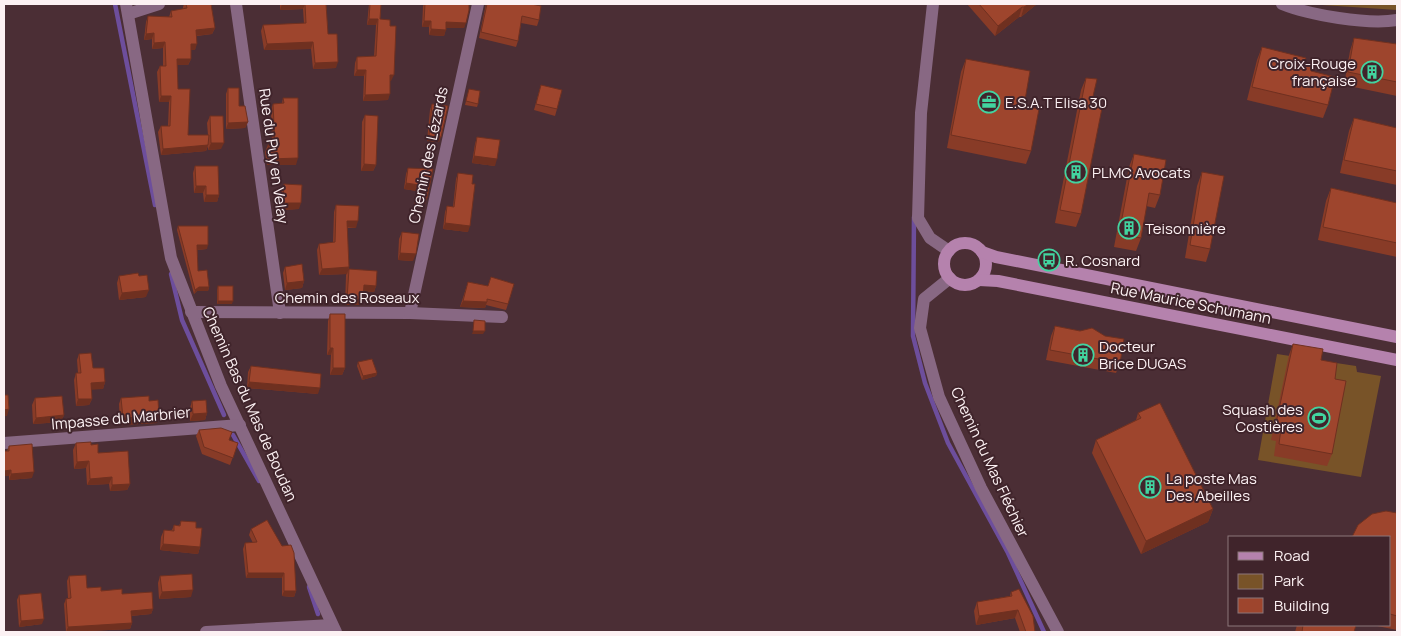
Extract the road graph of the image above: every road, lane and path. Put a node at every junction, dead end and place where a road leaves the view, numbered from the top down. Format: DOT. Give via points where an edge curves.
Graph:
graph roads {
  1 [pos="159,4"];
  2 [pos="236,4"];
  3 [pos="478,4"];
  4 [pos="933,4"];
  5 [pos="1282,4"];
  6 [pos="127,9"];
  7 [pos="1397,20"];
  8 [pos="950,251"];
  9 [pos="982,252"];
  10 [pos="950,278"];
  11 [pos="979,280"];
  12 [pos="191,312"];
  13 [pos="280,313"];
  14 [pos="410,313"];
  15 [pos="502,317"];
  16 [pos="1397,337"];
  17 [pos="1397,360"];
  18 [pos="240,424"];
  19 [pos="4,444"];
  20 [pos="333,630"];
  21 [pos="206,632"];
  22 [pos="1058,632"];
  1 -- 6 [label="street"];
  2 -- 13 [label="street, Rue du Puy en Velay"];
  3 -- 14 [label="street, Chemin des Lézards"];
  4 -- 8 [label="street" via="920,113 918,218 930,238"];
  5 -- 7 [label="street" via="1296,10 1344,18"];
  6 -- 12 [label="street, Chemin Bas du Mas de Boudan" via="171,258"];
  8 -- 9 [label="main road" via="964,243"];
  8 -- 10 [label="main road" via="945,264"];
  9 -- 11 [label="main road" via="986,265"];
  9 -- 16 [label="main road, Rue Maurice Schumann"];
  10 -- 11 [label="main road" via="963,285"];
  10 -- 22 [label="street, Chemin du Mas Fléchier" via="924,299 920,328 940,397 982,488"];
  11 -- 17 [label="main road, Rue Maurice Schumann" via="998,281"];
  12 -- 13 [label="street, Chemin des Roseaux"];
  12 -- 18 [label="street, Chemin Bas du Mas de Boudan"];
  13 -- 14 [label="street, Chemin des Roseaux"];
  14 -- 15 [label="street, Chemin des Roseaux"];
  18 -- 19 [label="street, Impasse du Marbrier"];
  18 -- 20 [label="street, Chemin Bas du Mas de Boudan"];
  20 -- 21 [label="street"];
}
